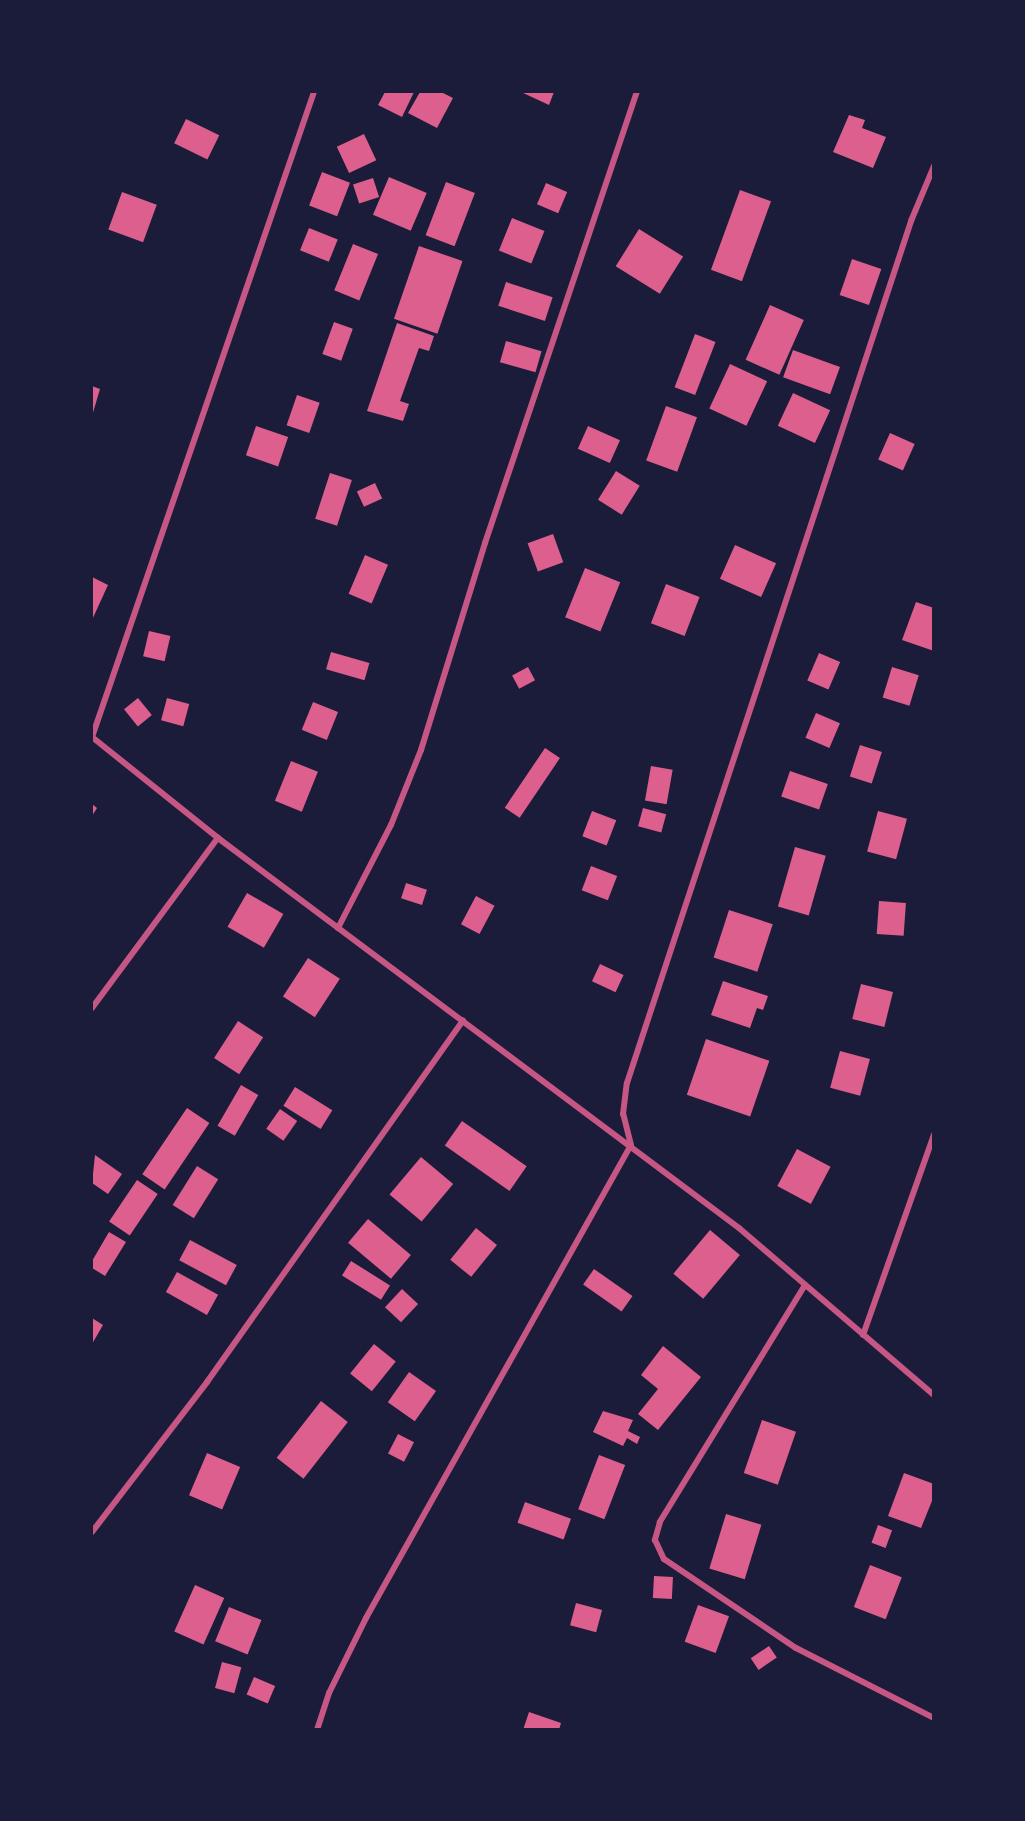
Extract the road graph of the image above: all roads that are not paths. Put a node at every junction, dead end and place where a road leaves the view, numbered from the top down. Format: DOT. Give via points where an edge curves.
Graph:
graph roads {
  1 [pos="314,92"];
  2 [pos="637,92"];
  3 [pos="933,166"];
  4 [pos="92,737"];
  5 [pos="218,838"];
  6 [pos="338,928"];
  7 [pos="92,1008"];
  8 [pos="463,1020"];
  9 [pos="933,1134"];
  10 [pos="630,1145"];
  11 [pos="805,1285"];
  12 [pos="863,1335"];
  13 [pos="933,1395"];
  14 [pos="92,1532"];
  15 [pos="933,1718"];
  16 [pos="317,1730"];
  1 -- 4 [label="street"];
  2 -- 6 [label="street" via="421,750 391,825"];
  3 -- 10 [label="street" via="759,676 627,1083 623,1114"];
  4 -- 5 [label="street"];
  5 -- 6 [label="street"];
  5 -- 7 [label="street"];
  6 -- 8 [label="street"];
  8 -- 10 [label="street"];
  8 -- 14 [label="street" via="207,1382"];
  9 -- 12 [label="street"];
  10 -- 11 [label="street" via="739,1228"];
  10 -- 16 [label="street" via="366,1618 329,1693"];
  11 -- 12 [label="street"];
  11 -- 15 [label="street" via="660,1522 656,1540 664,1559 796,1648"];
  12 -- 13 [label="street"];
}
